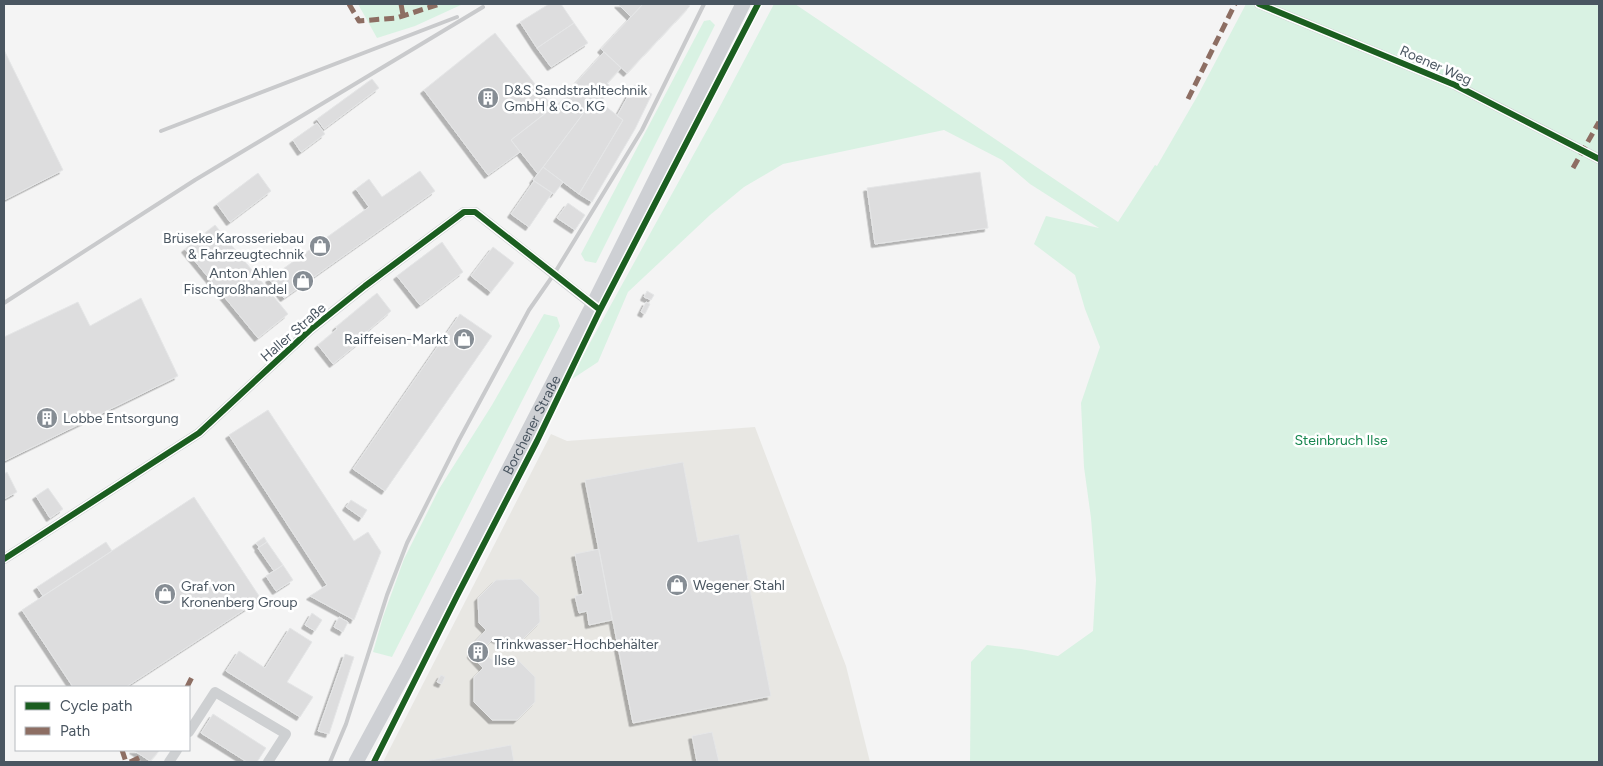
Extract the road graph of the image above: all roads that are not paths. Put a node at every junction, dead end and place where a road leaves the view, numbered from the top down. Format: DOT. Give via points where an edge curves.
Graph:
graph roads {
  1 [pos="743,4"];
  2 [pos="1259,4"];
  3 [pos="1599,159"];
  4 [pos="593,305"];
  5 [pos="4,559"];
  6 [pos="190,730"];
  7 [pos="176,751"];
  8 [pos="169,762"];
  9 [pos="268,762"];
  10 [pos="356,762"];
  1 -- 4 [label="main road, Borchener Straße"];
  2 -- 3 [label="street, Roener Weg" via="1455,86"];
  4 -- 5 [label="street, Haller Straße" via="475,212 464,212 310,330 199,434"];
  4 -- 10 [label="main road, Borchener Straße"];
  6 -- 9 [label="street" via="215,692 286,734"];
  7 -- 8 [label="street"];
}
